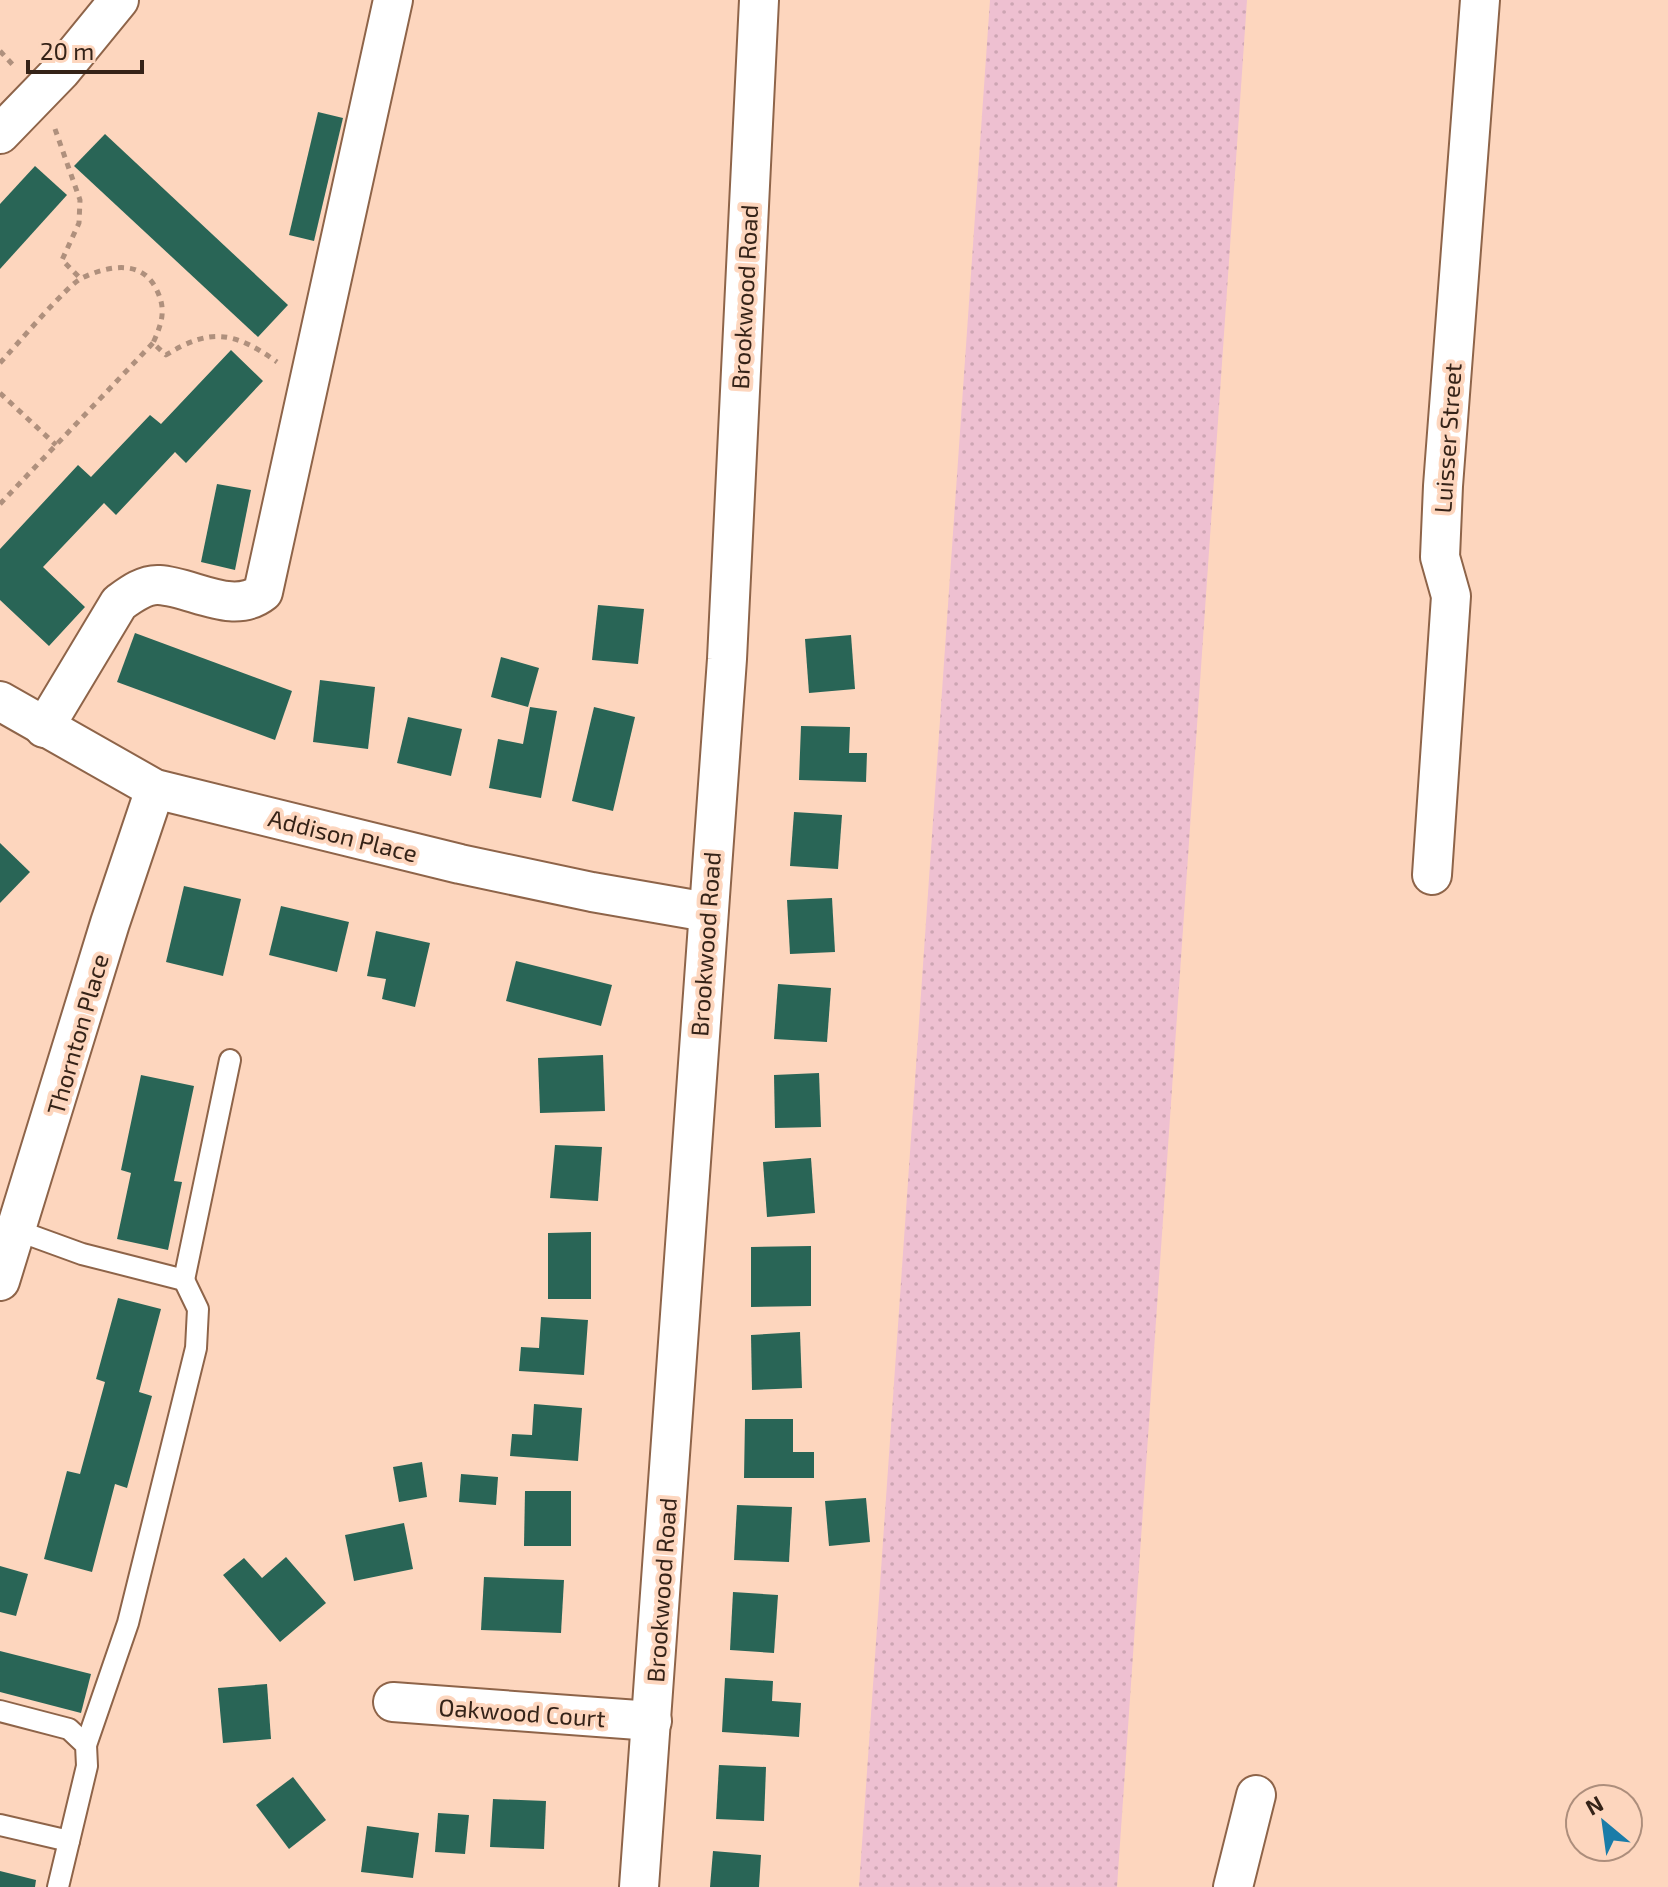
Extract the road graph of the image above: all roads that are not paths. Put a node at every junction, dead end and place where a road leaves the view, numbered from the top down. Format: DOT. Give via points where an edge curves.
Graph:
graph roads {
  1 [pos="119,0"];
  2 [pos="393,0"];
  3 [pos="759,0"];
  4 [pos="1480,0"];
  5 [pos="0,134"];
  6 [pos="0,701"];
  7 [pos="44,728"];
  8 [pos="155,789"];
  9 [pos="1432,875"];
  10 [pos="707,912"];
  11 [pos="230,1060"];
  12 [pos="16,1230"];
  13 [pos="184,1280"];
  14 [pos="0,1281"];
  15 [pos="393,1702"];
  16 [pos="0,1711"];
  17 [pos="652,1721"];
  18 [pos="86,1745"];
  19 [pos="1256,1795"];
  20 [pos="0,1825"];
  21 [pos="69,1841"];
  22 [pos="58,1887"];
  23 [pos="639,1887"];
  24 [pos="1233,1887"];
  1 -- 5 [label="street"];
  2 -- 7 [label="street" via="263,592 252,601 237,602 156,584 136,591 119,603"];
  3 -- 10 [label="street, Brookwood Road" via="727,659"];
  4 -- 9 [label="street, Luisser Street" via="1443,486 1440,557 1451,596"];
  6 -- 7 [label="street, Addison Place"];
  7 -- 8 [label="street, Addison Place"];
  8 -- 10 [label="street, Addison Place" via="460,864"];
  8 -- 12 [label="street, Thornton Place"];
  10 -- 17 [label="street, Brookwood Road"];
  11 -- 13 [label="lane"];
  12 -- 13 [label="lane" via="82,1254"];
  12 -- 14 [label="street, Thornton Place"];
  13 -- 18 [label="lane" via="198,1309 196,1348 128,1623"];
  15 -- 17 [label="street, Oakwood Court"];
  16 -- 18 [label="lane" via="69,1729"];
  17 -- 23 [label="street, Brookwood Road"];
  18 -- 21 [label="lane" via="87,1766"];
  19 -- 24 [label="street"];
  20 -- 21 [label="lane"];
  21 -- 22 [label="lane"];
}
